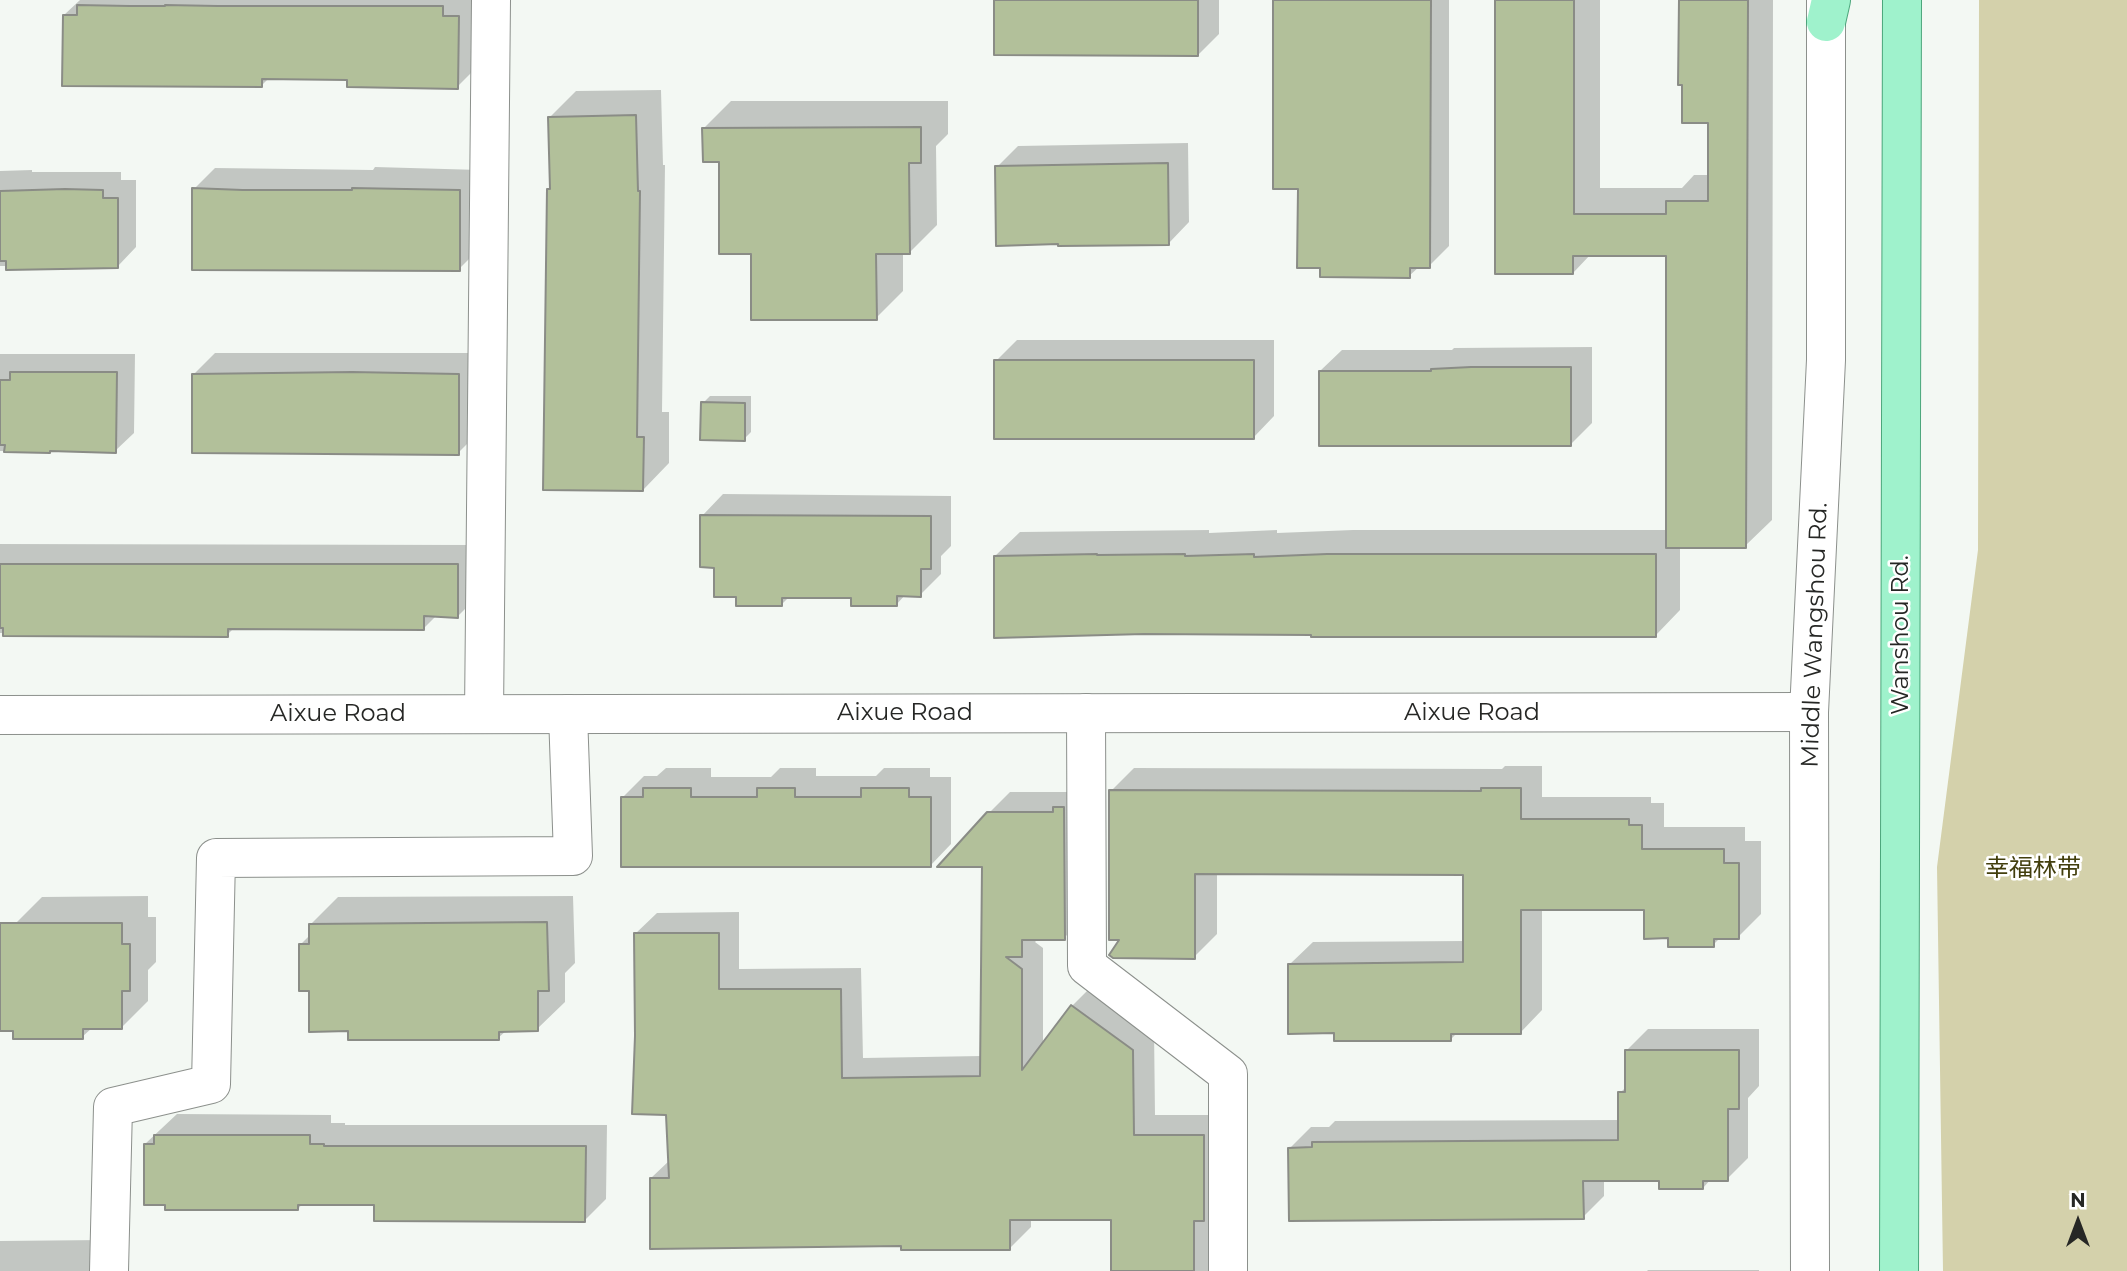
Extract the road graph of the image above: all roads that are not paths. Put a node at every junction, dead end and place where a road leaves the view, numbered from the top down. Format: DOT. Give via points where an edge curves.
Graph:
graph roads {
  1 [pos="491,0"];
  2 [pos="1902,0"];
  3 [pos="1828,7"];
  4 [pos="1809,712"];
  5 [pos="1086,713"];
  6 [pos="484,714"];
  7 [pos="568,714"];
  8 [pos="0,715"];
  9 [pos="109,1271"];
  10 [pos="1228,1271"];
  11 [pos="1810,1271"];
  12 [pos="1899,1271"];
  1 -- 6 [label="street"];
  2 -- 12 [label="main road, Wanshou Rd."];
  3 -- 4 [label="street, Middle Wangshou Rd." via="1826,360"];
  4 -- 5 [label="street, Aixue Road"];
  4 -- 11 [label="street, Middle Wangshou Rd."];
  5 -- 7 [label="street, Aixue Road"];
  5 -- 10 [label="street" via="1087,967 1228,1074"];
  6 -- 7 [label="street, Aixue Road"];
  6 -- 8 [label="street, Aixue Road"];
  7 -- 9 [label="street" via="573,856 216,858 211,1083 113,1107"];
}
